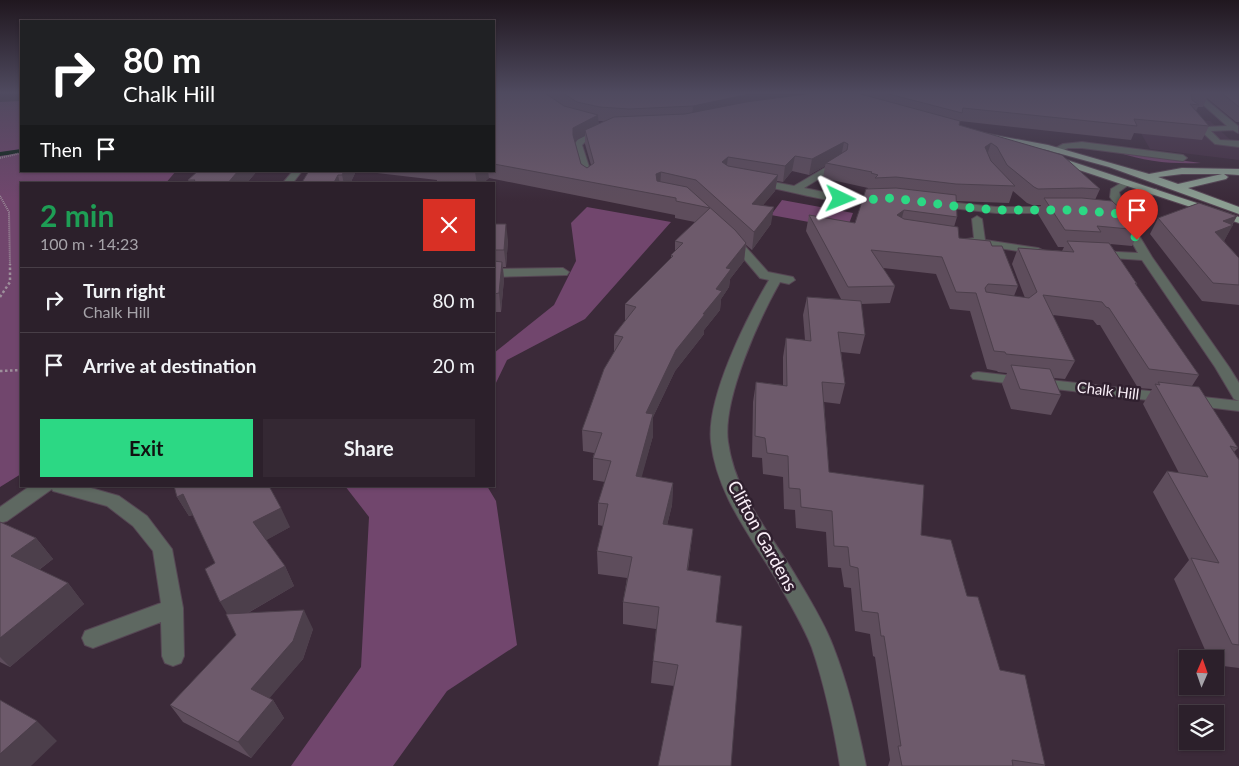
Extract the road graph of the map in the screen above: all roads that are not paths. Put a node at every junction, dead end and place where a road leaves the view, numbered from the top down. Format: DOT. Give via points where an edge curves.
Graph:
graph roads {
  1 [pos="605,129"];
  2 [pos="1237,130"];
  3 [pos="1239,144"];
  4 [pos="1059,149"];
  5 [pos="1045,156"];
  6 [pos="1183,158"];
  7 [pos="840,162"];
  8 [pos="297,172"];
  9 [pos="1237,172"];
  10 [pos="1149,176"];
  11 [pos="588,180"];
  12 [pos="744,180"];
  13 [pos="289,182"];
  14 [pos="1126,183"];
  15 [pos="1178,187"];
  16 [pos="796,189"];
  17 [pos="1156,192"];
  18 [pos="892,198"];
  19 [pos="1014,199"];
  20 [pos="930,203"];
  21 [pos="1027,210"];
  22 [pos="1065,210"];
  23 [pos="1117,210"];
  24 [pos="1239,211"];
  25 [pos="977,219"];
  26 [pos="1239,220"];
  27 [pos="720,227"];
  28 [pos="957,239"];
  29 [pos="980,243"];
  30 [pos="997,245"];
  31 [pos="1051,251"];
  32 [pos="1089,254"];
  33 [pos="1146,257"];
  34 [pos="1002,259"];
  35 [pos="563,272"];
  36 [pos="495,273"];
  37 [pos="1222,367"];
  38 [pos="1239,369"];
  39 [pos="978,376"];
  40 [pos="1239,396"];
  41 [pos="1239,406"];
  42 [pos="43,487"];
  43 [pos="63,487"];
  44 [pos="0,516"];
  45 [pos="172,608"];
  46 [pos="93,638"];
  47 [pos="172,656"];
  48 [pos="853,766"];
  1 -- 11 [label="street" via="579,142"];
  2 -- 3 [label="street" via="1204,129 1216,144"];
  4 -- 5 [label="street"];
  4 -- 5 [label="main road" via="969,133"];
  4 -- 6 [label="street" via="1082,145"];
  4 -- 10 [label="main road"];
  5 -- 14 [label="main road"];
  7 -- 16 [label="street"];
  8 -- 13 [label="street"];
  9 -- 10 [label="main road" via="1187,170"];
  9 -- 15 [label="main road"];
  10 -- 14 [label="main road"];
  10 -- 15 [label="main road"];
  12 -- 16 [label="street"];
  14 -- 17 [label="main road"];
  14 -- 23 [label="street" via="1114,191"];
  15 -- 17 [label="main road"];
  15 -- 24 [label="main road"];
  16 -- 18 [label="street" via="841,199"];
  17 -- 23 [label="street"];
  17 -- 26 [label="main road"];
  19 -- 21 [label="street"];
  20 -- 21 [label="street"];
  21 -- 22 [label="street"];
  23 -- 33 [label="street"];
  25 -- 29 [label="street"];
  27 -- 48 [label="street, Clifton Gardens" via="776,278 757,311 722,409 719,441 728,478 822,646"];
  28 -- 29 [label="street"];
  29 -- 30 [label="street"];
  30 -- 31 [label="street"];
  30 -- 34 [label="street"];
  32 -- 33 [label="street"];
  33 -- 37 [label="street"];
  35 -- 36 [label="street"];
  37 -- 38 [label="street"];
  37 -- 40 [label="street"];
  39 -- 41 [label="street, Chalk Hill"];
  42 -- 44 [label="street"];
  43 -- 45 [label="street" via="113,501 140,521 162,549"];
  45 -- 46 [label="street"];
  45 -- 47 [label="street"];
}
